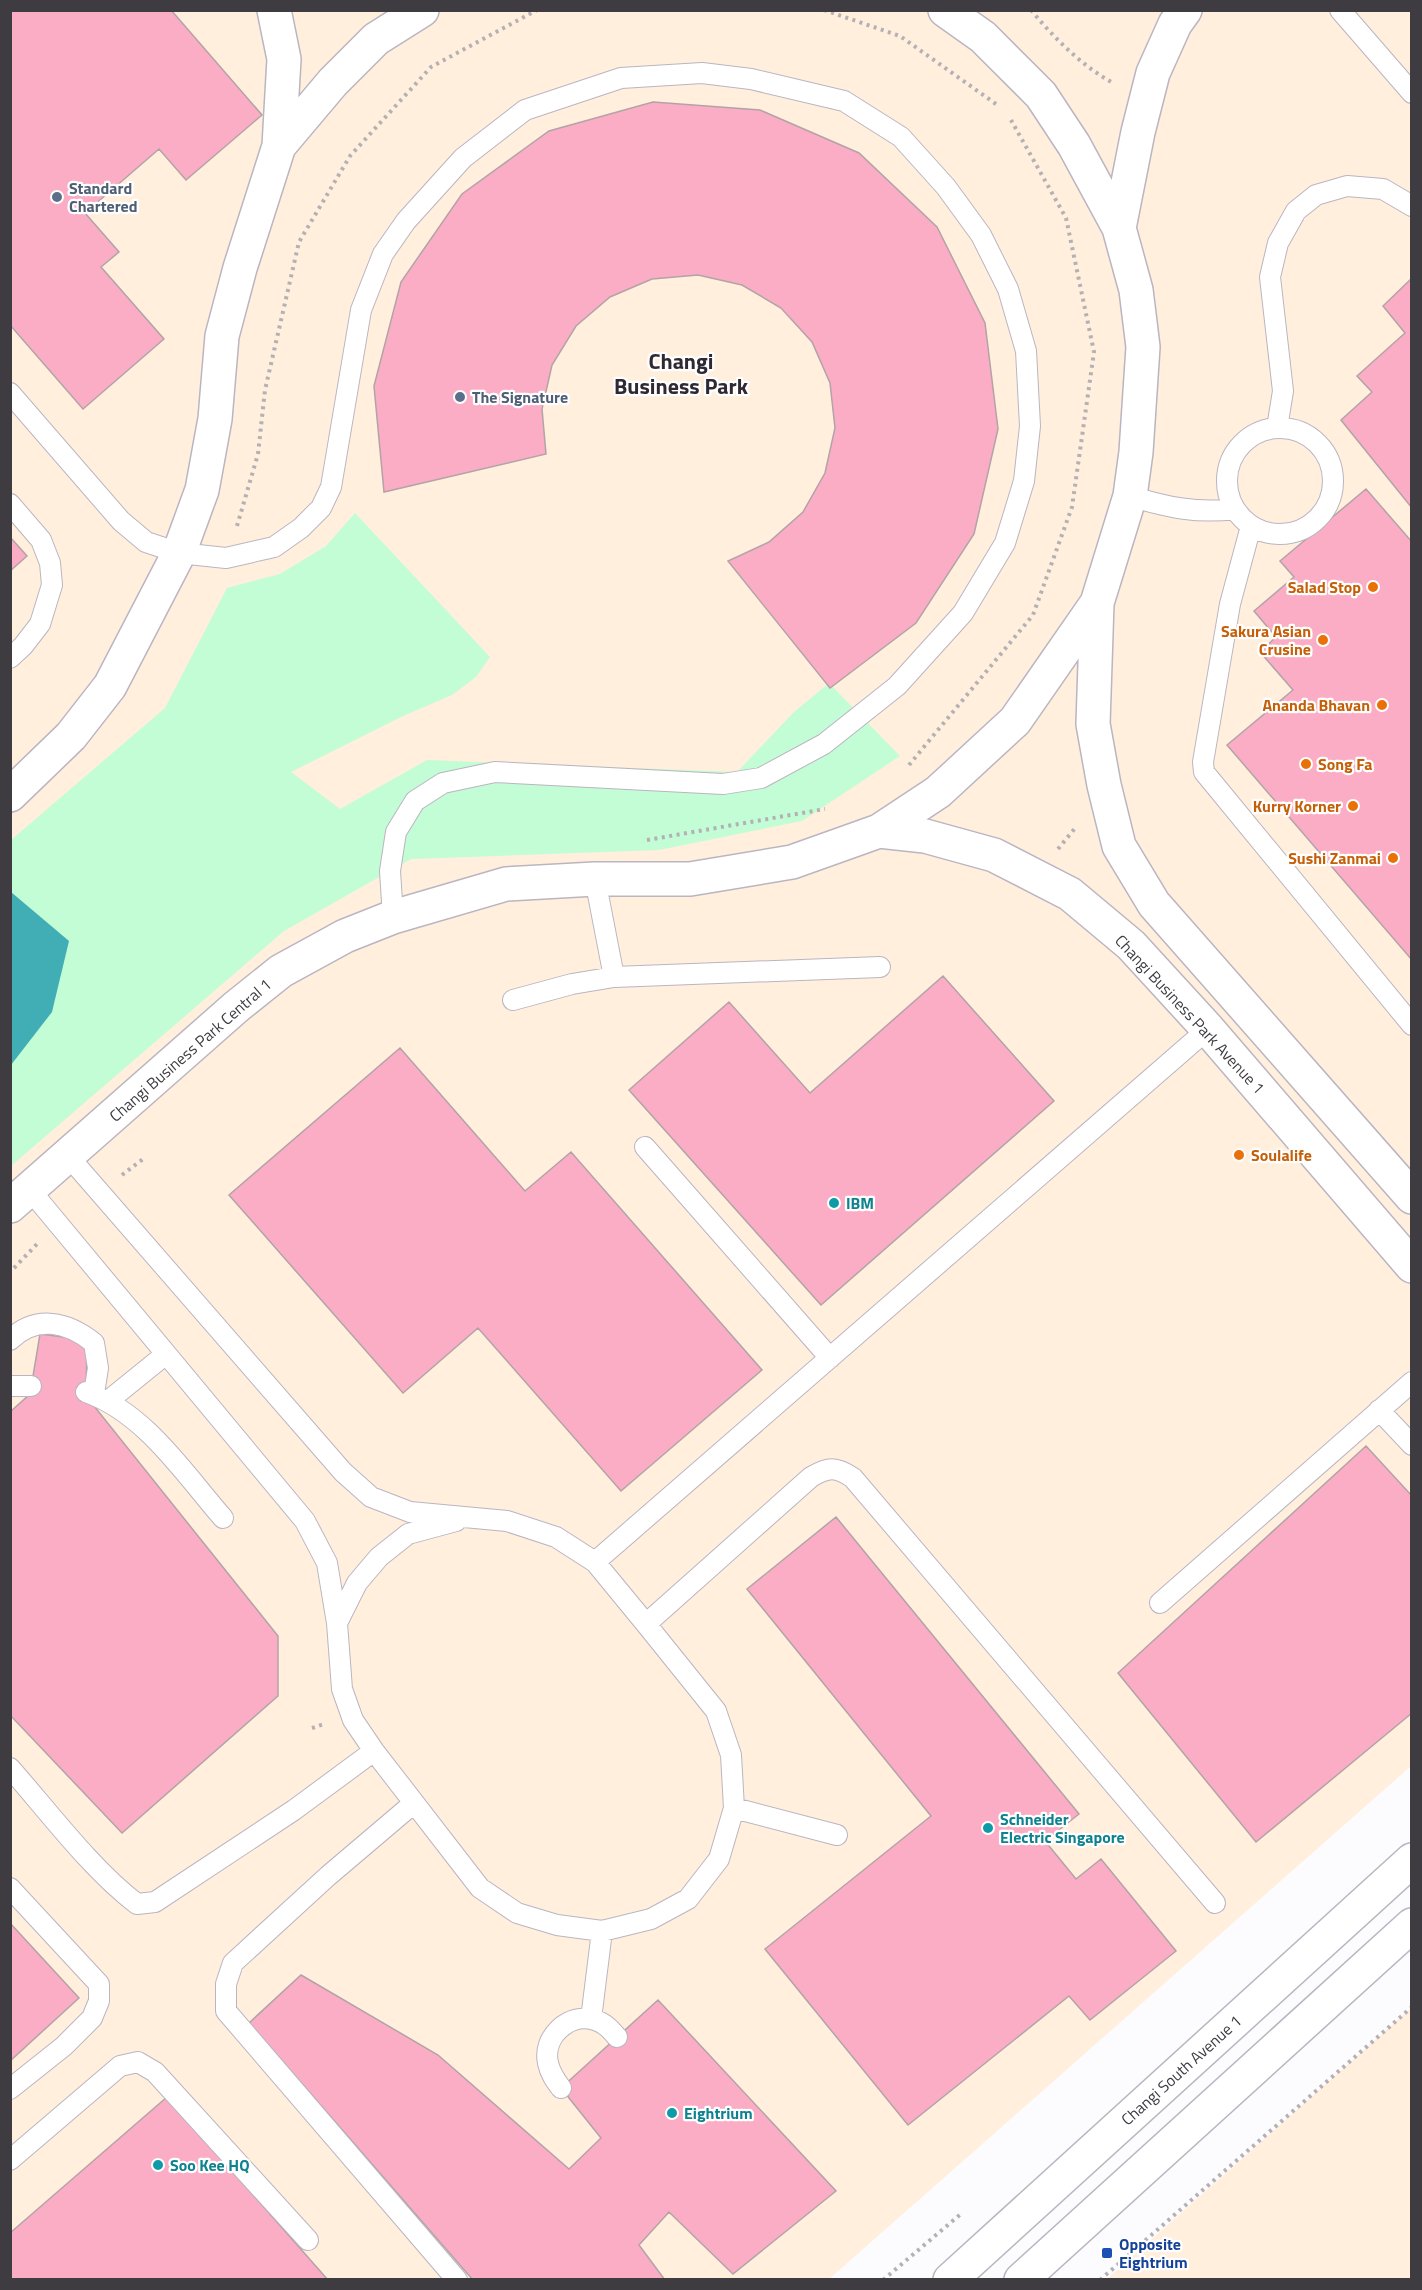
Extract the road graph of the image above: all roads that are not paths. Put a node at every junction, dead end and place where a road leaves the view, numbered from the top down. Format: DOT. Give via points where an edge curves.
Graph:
graph roads {
  1 [pos="274,10"];
  2 [pos="423,10"];
  3 [pos="945,10"];
  4 [pos="1185,10"];
  5 [pos="1340,10"];
  6 [pos="1412,93"];
  7 [pos="279,146"];
  8 [pos="1412,206"];
  9 [pos="1119,228"];
  10 [pos="10,393"];
  11 [pos="1277,428"];
  12 [pos="1130,496"];
  13 [pos="10,504"];
  14 [pos="1235,509"];
  15 [pos="1251,526"];
  16 [pos="179,553"];
  17 [pos="1097,603"];
  18 [pos="10,658"];
  19 [pos="10,795"];
  20 [pos="879,831"];
  21 [pos="595,879"];
  22 [pos="393,917"];
  23 [pos="880,967"];
  24 [pos="614,977"];
  25 [pos="513,1000"];
  26 [pos="1412,1025"];
  27 [pos="1208,1029"];
  28 [pos="645,1148"];
  29 [pos="69,1157"];
  30 [pos="1409,1189"];
  31 [pos="20,1198"];
  32 [pos="1412,1266"];
  33 [pos="10,1340"];
  34 [pos="166,1354"];
  35 [pos="830,1358"];
  36 [pos="1412,1382"];
  37 [pos="10,1386"];
  38 [pos="31,1386"];
  39 [pos="96,1396"];
  40 [pos="1379,1410"];
  41 [pos="1412,1445"];
  42 [pos="223,1518"];
  43 [pos="466,1518"];
  44 [pos="595,1562"];
  45 [pos="1160,1603"];
  46 [pos="337,1623"];
  47 [pos="646,1624"];
  48 [pos="374,1751"];
  49 [pos="10,1768"];
  50 [pos="414,1803"];
  51 [pos="734,1808"];
  52 [pos="837,1834"];
  53 [pos="1412,1860"];
  54 [pos="10,1888"];
  55 [pos="1215,1903"];
  56 [pos="1412,1925"];
  57 [pos="602,1931"];
  58 [pos="591,2019"];
  59 [pos="617,2037"];
  60 [pos="561,2088"];
  61 [pos="10,2089"];
  62 [pos="10,2160"];
  63 [pos="308,2240"];
  64 [pos="457,2280"];
  65 [pos="950,2280"];
  66 [pos="1021,2280"];
  1 -- 7 [label="street" via="284,59"];
  2 -- 7 [label="street" via="376,39"];
  3 -- 9 [label="street" via="983,37 1041,95 1074,145"];
  4 -- 9 [label="street, Changi Business Park Central 1" via="1153,73"];
  5 -- 6 [label="lane"];
  7 -- 16 [label="street" via="222,336 202,490"];
  8 -- 11 [label="lane" via="1383,189 1347,186 1316,195 1296,211 1278,243 1270,277 1283,391"];
  9 -- 12 [label="street, Changi Business Park Central 1" via="1136,290 1143,347 1137,452"];
  10 -- 16 [label="lane" via="121,520 146,542"];
  11 -- 14 [label="lane" via="1255,434 1238,448 1228,467 1227,489"];
  11 -- 15 [label="lane" via="1299,431 1318,443 1330,462 1334,484 1329,506 1314,522 1294,533 1272,534"];
  12 -- 14 [label="lane" via="1190,511"];
  12 -- 17 [label="street, Changi Business Park Central 1"];
  13 -- 18 [label="lane" via="41,540 50,563 52,585 40,624"];
  14 -- 15 [label="lane"];
  15 -- 26 [label="lane" via="1230,604 1204,772"];
  16 -- 19 [label="street" via="110,686 71,736"];
  16 -- 22 [label="lane" via="226,558 274,547 321,508 331,487 361,310 383,254 406,221 463,158 525,110 621,78 702,73 751,79 844,101 901,137 946,187 981,236 1008,289 1026,351 1030,426 1024,482 1005,543 963,613 897,686 824,744 761,778 723,784 495,772 443,783 415,801 396,832 390,871"];
  17 -- 20 [label="street, Changi Business Park Central 1" via="1015,721 938,792"];
  17 -- 30 [label="street" via="1093,724 1119,846 1154,904"];
  20 -- 21 [label="street, Changi Business Park Central 1" via="792,862 690,879"];
  20 -- 27 [label="street, Changi Business Park Avenue 1" via="925,836 994,855 1070,894 1131,945"];
  21 -- 22 [label="street, Changi Business Park Central 1" via="506,884"];
  21 -- 24 [label="lane"];
  22 -- 29 [label="street, Changi Business Park Central 1" via="345,936 281,971"];
  23 -- 24 [label="lane"];
  24 -- 25 [label="lane"];
  27 -- 32 [label="street, Changi Business Park Avenue 1"];
  27 -- 35 [label="lane"];
  28 -- 35 [label="lane"];
  29 -- 31 [label="street, Changi Business Park Central 1"];
  29 -- 43 [label="lane, Changi Business Park Central 1" via="343,1472 371,1497 410,1512"];
  31 -- 34 [label="lane, Changi Business Park Central 1"];
  33 -- 39 [label="lane" via="34,1323 79,1331 94,1343 98,1368"];
  34 -- 39 [label="lane"];
  34 -- 46 [label="lane, Changi Business Park Central 1" via="305,1521 327,1563"];
  35 -- 44 [label="lane"];
  36 -- 40 [label="lane"];
  37 -- 38 [label="lane"];
  39 -- 42 [label="lane" via="149,1432"];
  40 -- 41 [label="lane"];
  40 -- 45 [label="lane"];
  43 -- 44 [label="lane, Changi Business Park Central 1" via="507,1521 556,1537"];
  43 -- 46 [label="lane, Changi Business Park Central 1" via="408,1534 379,1557 357,1583"];
  44 -- 47 [label="lane, Changi Business Park Central 1"];
  46 -- 48 [label="lane, Changi Business Park Central 1" via="342,1689 353,1720"];
  47 -- 51 [label="lane, Changi Business Park Central 1" via="716,1711 731,1755"];
  47 -- 55 [label="lane" via="811,1478 824,1469 841,1469 853,1478"];
  48 -- 49 [label="lane" via="294,1810 155,1902 137,1904 88,1856"];
  48 -- 50 [label="lane, Changi Business Park Central 1"];
  50 -- 57 [label="lane, Changi Business Park Central 1" via="480,1888 517,1913 556,1925"];
  50 -- 64 [label="lane" via="233,1963 226,1984 226,2011"];
  51 -- 52 [label="lane"];
  51 -- 57 [label="lane, Changi Business Park Central 1" via="719,1859 688,1899 651,1919"];
  53 -- 65 [label="street, Changi South Avenue 1"];
  54 -- 61 [label="lane" via="99,1984 99,2001 92,2018"];
  56 -- 66 [label="street"];
  57 -- 58 [label="lane"];
  58 -- 59 [label="lane" via="607,2025"];
  58 -- 60 [label="lane" via="571,2021 552,2037 547,2061"];
  62 -- 63 [label="lane" via="120,2066 138,2062 155,2072"];
}
